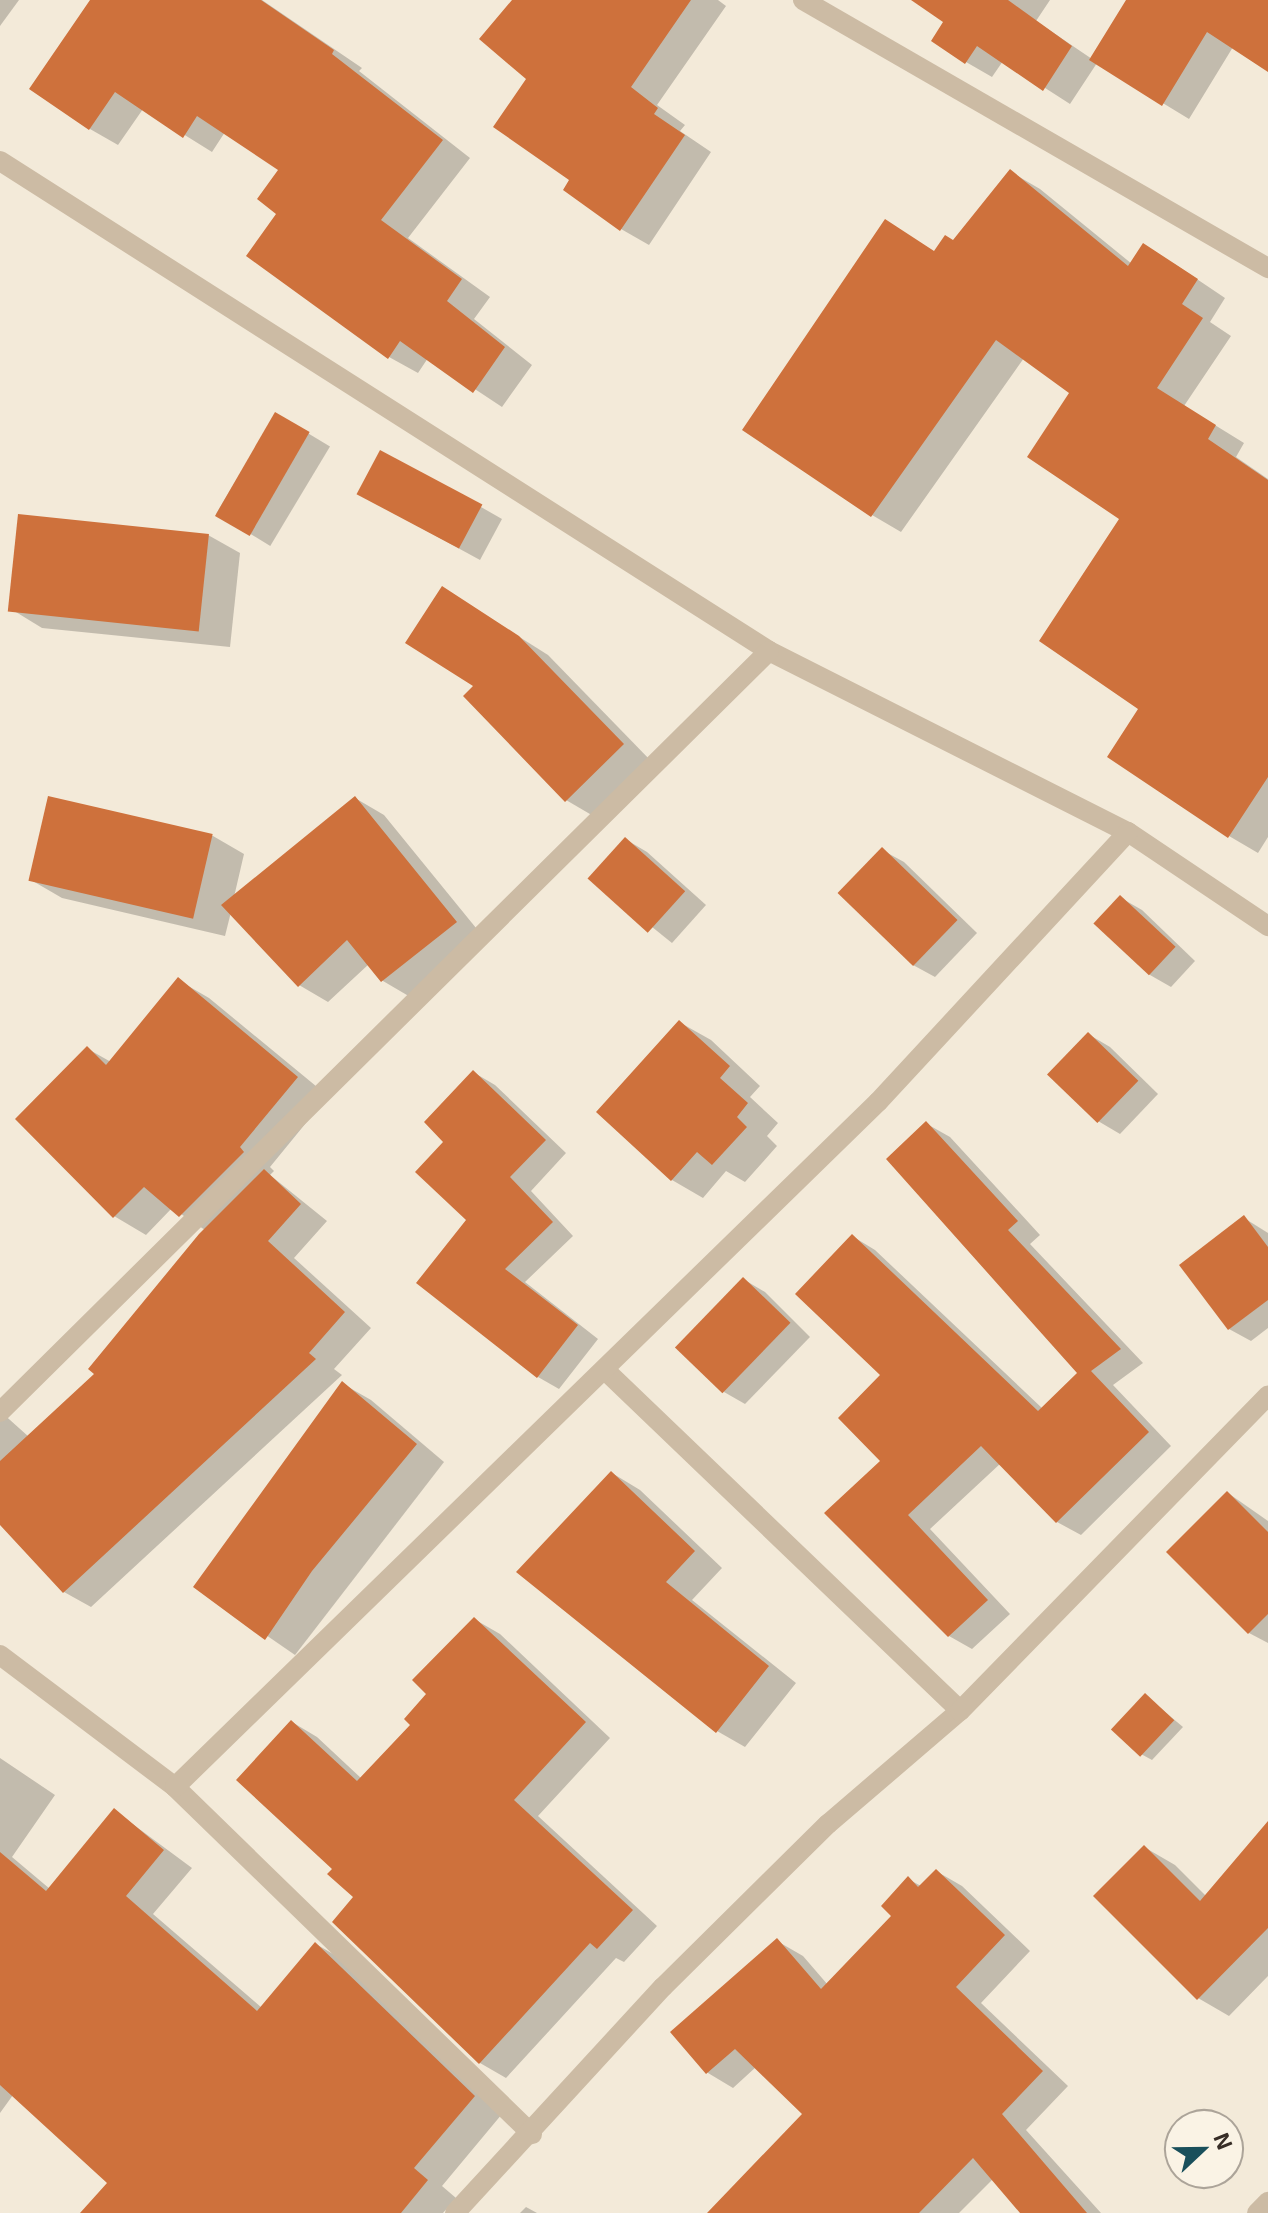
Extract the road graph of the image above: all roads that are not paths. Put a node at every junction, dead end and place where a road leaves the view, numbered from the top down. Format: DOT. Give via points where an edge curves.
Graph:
graph roads {
  1 [pos="803,0"];
  2 [pos="0,161"];
  3 [pos="1268,268"];
  4 [pos="769,651"];
  5 [pos="1128,832"];
  6 [pos="1268,926"];
  7 [pos="605,1370"];
  8 [pos="1268,1395"];
  9 [pos="0,1412"];
  10 [pos="0,1655"];
  11 [pos="960,1711"];
  12 [pos="175,1787"];
  13 [pos="532,2134"];
  14 [pos="1268,2202"];
  15 [pos="455,2213"];
  16 [pos="1257,2213"];
  1 -- 3 [label="street"];
  2 -- 4 [label="street"];
  4 -- 5 [label="street"];
  4 -- 9 [label="street"];
  5 -- 6 [label="street"];
  5 -- 7 [label="street" via="878,1102"];
  7 -- 11 [label="street"];
  7 -- 12 [label="street"];
  8 -- 11 [label="street"];
  10 -- 12 [label="street"];
  11 -- 13 [label="street" via="828,1824 674,1976"];
  12 -- 13 [label="street"];
  13 -- 15 [label="street"];
  14 -- 16 [label="street"];
}
